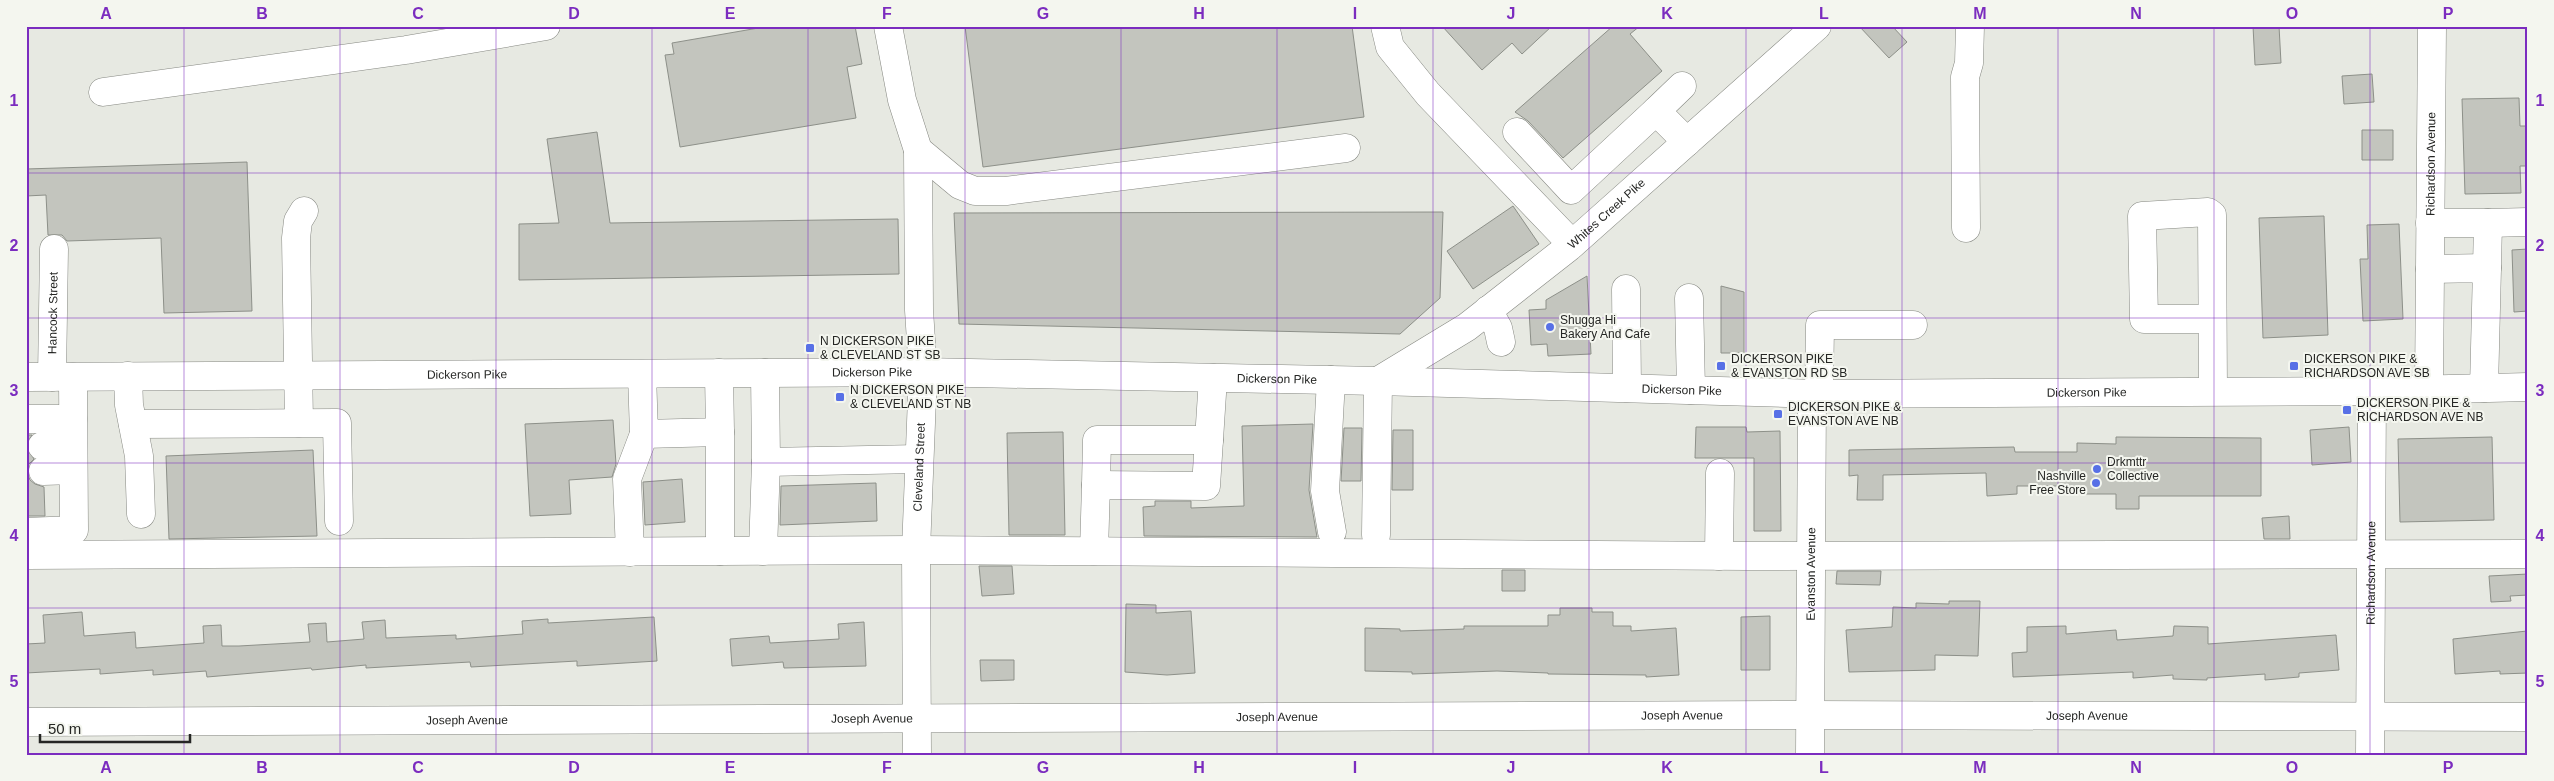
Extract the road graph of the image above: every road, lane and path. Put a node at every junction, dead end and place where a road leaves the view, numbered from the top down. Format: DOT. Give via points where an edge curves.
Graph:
graph roads {
  1 [pos="546,26"];
  2 [pos="888,26"];
  3 [pos="1385,26"];
  4 [pos="1818,26"];
  5 [pos="1970,26"];
  6 [pos="2432,26"];
  7 [pos="1682,86"];
  8 [pos="103,92"];
  9 [pos="1656,111"];
  10 [pos="1517,132"];
  11 [pos="1687,142"];
  12 [pos="1346,148"];
  13 [pos="918,150"];
  14 [pos="304,211"];
  15 [pos="2528,222"];
  16 [pos="2430,223"];
  17 [pos="2488,223"];
  18 [pos="1966,228"];
  19 [pos="1572,244"];
  20 [pos="54,249"];
  21 [pos="2487,268"];
  22 [pos="2430,269"];
  23 [pos="1626,289"];
  24 [pos="1689,298"];
  25 [pos="1488,310"];
  26 [pos="2212,319"];
  27 [pos="1913,325"];
  28 [pos="1501,342"];
  29 [pos="923,372"];
  30 [pos="719,373"];
  31 [pos="765,373"];
  32 [pos="642,374"];
  33 [pos="298,375"];
  34 [pos="128,376"];
  35 [pos="51,377"];
  36 [pos="1213,378"];
  37 [pos="1331,380"];
  38 [pos="1378,381"];
  39 [pos="2528,387"];
  40 [pos="1627,388"];
  41 [pos="2484,388"];
  42 [pos="1691,390"];
  43 [pos="2429,390"];
  44 [pos="2213,391"];
  45 [pos="2372,391"];
  46 [pos="1815,394"];
  47 [pos="26,419"];
  48 [pos="299,423"];
  49 [pos="133,424"];
  50 [pos="720,432"];
  51 [pos="644,434"];
  52 [pos="1209,440"];
  53 [pos="73,445"];
  54 [pos="42,458"];
  55 [pos="919,459"];
  56 [pos="766,462"];
  57 [pos="1720,473"];
  58 [pos="1096,485"];
  59 [pos="141,514"];
  60 [pos="339,521"];
  61 [pos="26,532"];
  62 [pos="1332,532"];
  63 [pos="1376,535"];
  64 [pos="916,550"];
  65 [pos="720,551"];
  66 [pos="763,551"];
  67 [pos="1094,551"];
  68 [pos="630,552"];
  69 [pos="2528,554"];
  70 [pos="26,555"];
  71 [pos="2371,555"];
  72 [pos="1719,556"];
  73 [pos="1810,556"];
  74 [pos="1809,715"];
  75 [pos="2370,716"];
  76 [pos="2528,717"];
  77 [pos="917,718"];
  78 [pos="26,722"];
  79 [pos="918,755"];
  80 [pos="1810,755"];
  81 [pos="2370,755"];
  1 -- 8 [label="street" via="406,50"];
  2 -- 13 [label="street, Cleveland Street" via="902,100"];
  3 -- 19 [label="street" via="1390,47 1428,94"];
  4 -- 11 [label="street, Whites Creek Pike"];
  5 -- 18 [label="street" via="1969,62 1965,77"];
  6 -- 16 [label="street, Richardson Avenue"];
  7 -- 9 [label="street"];
  9 -- 10 [label="street" via="1571,190"];
  9 -- 11 [label="street"];
  11 -- 19 [label="street, Whites Creek Pike"];
  12 -- 13 [label="street" via="1006,191 975,191 960,185"];
  13 -- 29 [label="street, Cleveland Street" via="919,310"];
  14 -- 33 [label="street" via="298,221 296,238"];
  15 -- 17 [label="street"];
  16 -- 17 [label="street"];
  16 -- 22 [label="street, Richardson Avenue"];
  17 -- 21 [label="street"];
  19 -- 25 [label="street, Whites Creek Pike"];
  20 -- 35 [label="street, Hancock Street"];
  21 -- 22 [label="street"];
  21 -- 41 [label="street"];
  22 -- 43 [label="street, Richardson Avenue"];
  23 -- 40 [label="street"];
  24 -- 42 [label="street"];
  25 -- 28 [label="street"];
  25 -- 38 [label="street, Whites Creek Pike"];
  26 -- 26 [label="street" via="2210,213 2142,216 2144,319"];
  26 -- 44 [label="street"];
  27 -- 46 [label="street, Evanston Avenue" via="1820,325"];
  29 -- 31 [label="street, Dickerson Pike"];
  29 -- 36 [label="street, Dickerson Pike"];
  29 -- 55 [label="street, Cleveland Street"];
  30 -- 31 [label="street, Dickerson Pike"];
  30 -- 32 [label="street, Dickerson Pike"];
  30 -- 50 [label="street"];
  31 -- 56 [label="street"];
  32 -- 33 [label="street, Dickerson Pike"];
  32 -- 51 [label="street"];
  33 -- 34 [label="street, Dickerson Pike"];
  33 -- 48 [label="street"];
  34 -- 35 [label="street, Dickerson Pike"];
  34 -- 49 [label="street"];
  35 -- 53 [label="street, Hancock Street"];
  36 -- 37 [label="street, Dickerson Pike"];
  36 -- 52 [label="street"];
  37 -- 38 [label="street, Dickerson Pike"];
  37 -- 62 [label="street" via="1325,491"];
  38 -- 40 [label="street, Dickerson Pike"];
  38 -- 63 [label="street"];
  39 -- 41 [label="street, Dickerson Pike"];
  40 -- 42 [label="street, Dickerson Pike"];
  41 -- 43 [label="street, Dickerson Pike"];
  42 -- 46 [label="street, Dickerson Pike"];
  43 -- 45 [label="street, Dickerson Pike"];
  44 -- 45 [label="street, Dickerson Pike"];
  44 -- 46 [label="street, Dickerson Pike"];
  45 -- 71 [label="street, Richardson Avenue"];
  46 -- 73 [label="street, Evanston Avenue"];
  47 -- 53 [label="street"];
  48 -- 49 [label="street"];
  48 -- 60 [label="street" via="337,423"];
  49 -- 59 [label="street" via="139,456"];
  50 -- 51 [label="street"];
  50 -- 65 [label="street"];
  51 -- 68 [label="street" via="627,479"];
  52 -- 58 [label="street" via="1206,486"];
  52 -- 58 [label="street" via="1097,440"];
  53 -- 54 [label="street"];
  53 -- 61 [label="street, Hancock Street" via="74,530"];
  55 -- 56 [label="street"];
  55 -- 64 [label="street, Cleveland Street"];
  56 -- 66 [label="street"];
  57 -- 72 [label="street"];
  58 -- 67 [label="street"];
  64 -- 66 [label="street"];
  64 -- 67 [label="street"];
  64 -- 77 [label="street, Cleveland Street"];
  65 -- 66 [label="street"];
  65 -- 68 [label="street"];
  67 -- 72 [label="street"];
  68 -- 70 [label="street"];
  69 -- 71 [label="street"];
  71 -- 73 [label="street"];
  71 -- 75 [label="street, Richardson Avenue"];
  72 -- 73 [label="street"];
  73 -- 74 [label="street, Evanston Avenue"];
  74 -- 75 [label="street, Joseph Avenue"];
  74 -- 77 [label="street, Joseph Avenue"];
  74 -- 80 [label="street, Evanston Avenue"];
  75 -- 76 [label="street, Joseph Avenue"];
  75 -- 81 [label="street, Richardson Avenue"];
  77 -- 78 [label="street, Joseph Avenue"];
  77 -- 79 [label="street, Cleveland Street"];
}
